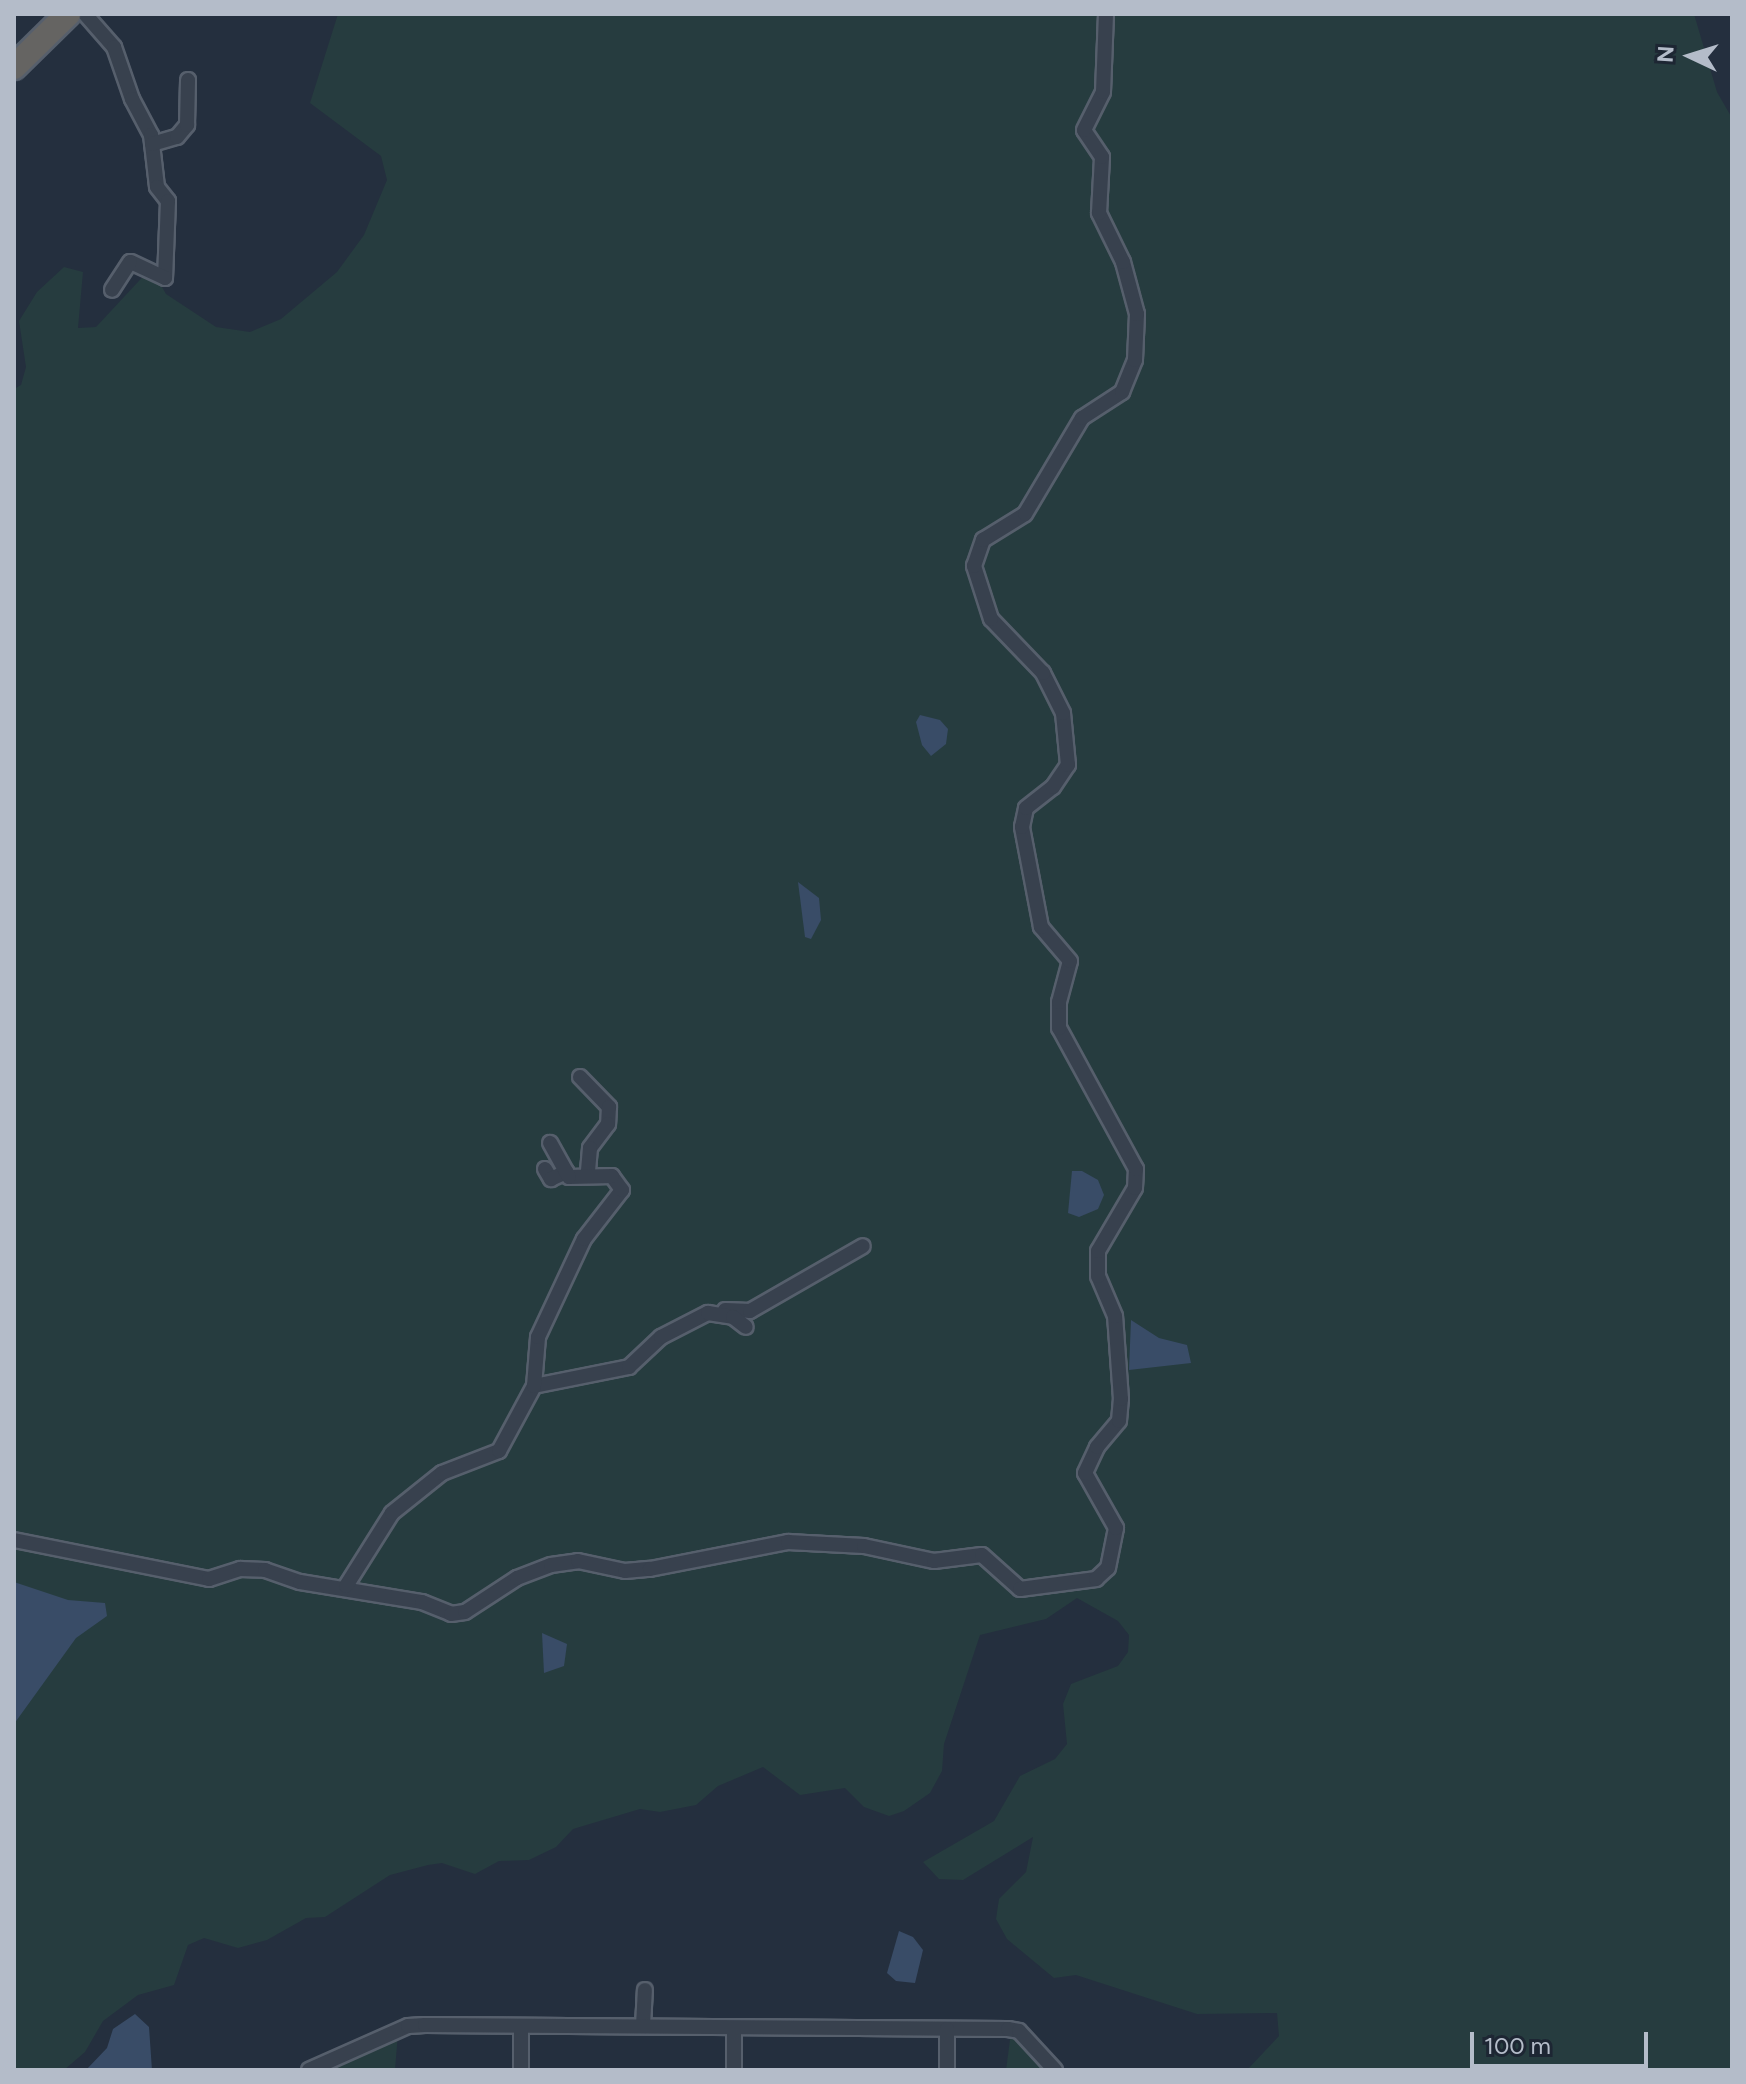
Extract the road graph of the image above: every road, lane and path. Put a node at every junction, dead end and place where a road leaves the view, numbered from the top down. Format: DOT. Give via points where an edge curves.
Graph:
graph roads {
  1 [pos="68,14"];
  2 [pos="85,14"];
  3 [pos="1106,14"];
  4 [pos="14,67"];
  5 [pos="188,80"];
  6 [pos="153,150"];
  7 [pos="140,172"];
  8 [pos="112,290"];
  9 [pos="580,1077"];
  10 [pos="550,1143"];
  11 [pos="585,1156"];
  12 [pos="545,1169"];
  13 [pos="566,1172"];
  14 [pos="586,1173"];
  15 [pos="863,1246"];
  16 [pos="708,1313"];
  17 [pos="746,1327"];
  18 [pos="534,1386"];
  19 [pos="14,1540"];
  20 [pos="341,1557"];
  21 [pos="355,1566"];
  22 [pos="346,1586"];
  23 [pos="452,1595"];
  24 [pos="445,1610"];
  25 [pos="645,1990"];
  26 [pos="643,2026"];
  27 [pos="521,2027"];
  28 [pos="734,2028"];
  29 [pos="947,2029"];
  30 [pos="309,2070"];
  31 [pos="521,2070"];
  32 [pos="734,2070"];
  33 [pos="947,2070"];
  34 [pos="1055,2070"];
  1 -- 4 [label="highway"];
  2 -- 6 [label="street" via="114,47"];
  3 -- 24 [label="street" via="1103,92 1084,130 1102,157 1099,213 1123,262 1137,314 1135,360 1122,392 1082,418 1025,514 983,540 974,566 991,619 1043,673 1063,713 1068,765 1053,787 1026,808 1022,827 1041,927 1070,961 1059,1002 1059,1028 1136,1169 1135,1188 1098,1251 1098,1276 1113,1304 1121,1399 1119,1421 1097,1447 1085,1473 1116,1528 1108,1568 1096,1579 1020,1589 982,1555 934,1561 864,1546 788,1542 650,1569 625,1571 578,1561 551,1565 517,1578 465,1612"];
  5 -- 6 [label="street" via="187,125"];
  6 -- 7 [label="street"];
  6 -- 8 [label="street" via="157,187 168,201 165,278 130,262"];
  9 -- 14 [label="street" via="609,1107 608,1124 590,1148"];
  10 -- 13 [label="street"];
  11 -- 14 [label="street"];
  12 -- 13 [label="street" via="551,1179"];
  13 -- 14 [label="street" via="569,1177"];
  14 -- 18 [label="street" via="612,1176 622,1190 584,1239 538,1337"];
  15 -- 16 [label="street" via="750,1311"];
  16 -- 17 [label="street" via="733,1317"];
  16 -- 18 [label="street" via="661,1337 629,1367"];
  18 -- 21 [label="street" via="499,1451 442,1473 392,1513"];
  19 -- 22 [label="street" via="209,1579 240,1569 265,1570 300,1582"];
  20 -- 21 [label="street"];
  21 -- 22 [label="street"];
  22 -- 24 [label="street"];
  23 -- 24 [label="street"];
  25 -- 26 [label="street"];
  26 -- 27 [label="street"];
  26 -- 28 [label="street"];
  27 -- 30 [label="street" via="408,2026"];
  27 -- 31 [label="street"];
  28 -- 29 [label="street"];
  28 -- 32 [label="street"];
  29 -- 33 [label="street"];
  29 -- 34 [label="street" via="1019,2031"];
}
